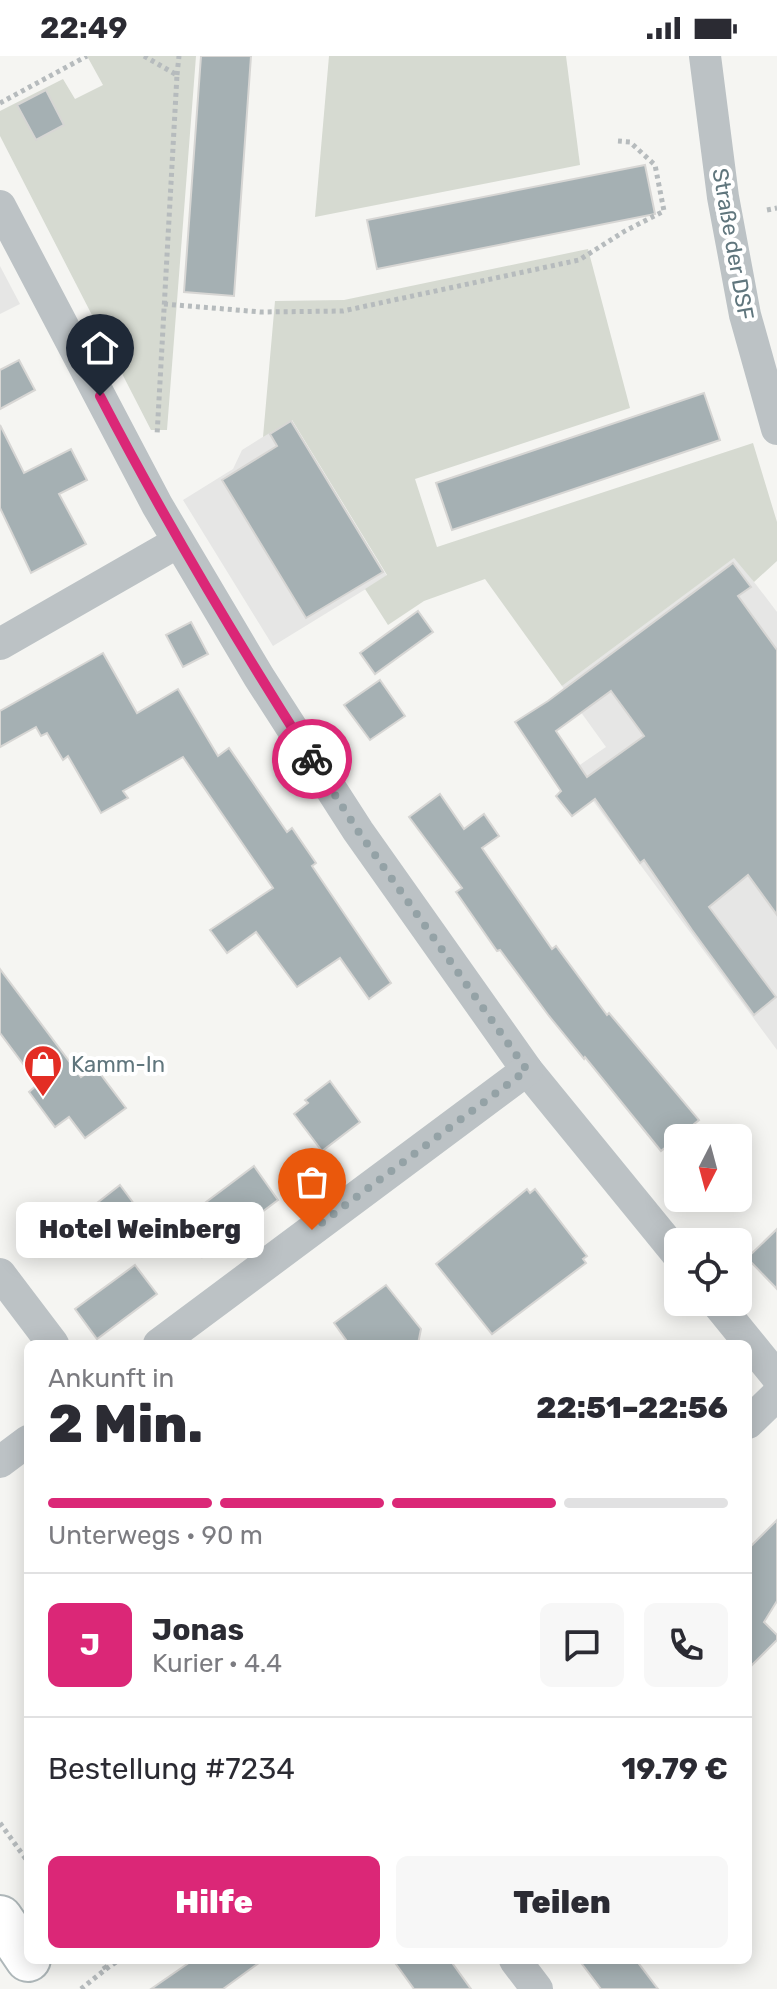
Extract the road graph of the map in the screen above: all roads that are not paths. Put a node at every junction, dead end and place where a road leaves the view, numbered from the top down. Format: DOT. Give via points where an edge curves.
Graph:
graph roads {
  1 [pos="705,56"];
  2 [pos="0,206"];
  3 [pos="777,429"];
  4 [pos="178,542"];
  5 [pos="0,644"];
  6 [pos="527,1070"];
  7 [pos="664,1238"];
  8 [pos="0,1274"];
  9 [pos="727,1316"];
  10 [pos="50,1340"];
  11 [pos="164,1340"];
  12 [pos="747,1340"];
  13 [pos="752,1346"];
  14 [pos="777,1377"];
  15 [pos="777,1395"];
  16 [pos="752,1419"];
  17 [pos="24,1444"];
  18 [pos="0,1462"];
  19 [pos="0,1918"];
  20 [pos="24,1954"];
  21 [pos="31,1964"];
  22 [pos="518,1964"];
  23 [pos="48,1989"];
  24 [pos="537,1989"];
  1 -- 3 [label="street, Straße der DSF" via="745,315"];
  2 -- 4 [label="street"];
  4 -- 5 [label="street"];
  4 -- 6 [label="street" via="358,831"];
  6 -- 7 [label="street"];
  6 -- 11 [label="street"];
  8 -- 10 [label="street"];
  9 -- 12 [label="street"];
  13 -- 14 [label="street"];
  15 -- 16 [label="street"];
  17 -- 18 [label="street"];
  19 -- 20 [label="main road"];
  21 -- 23 [label="main road"];
  22 -- 24 [label="street"];
}
